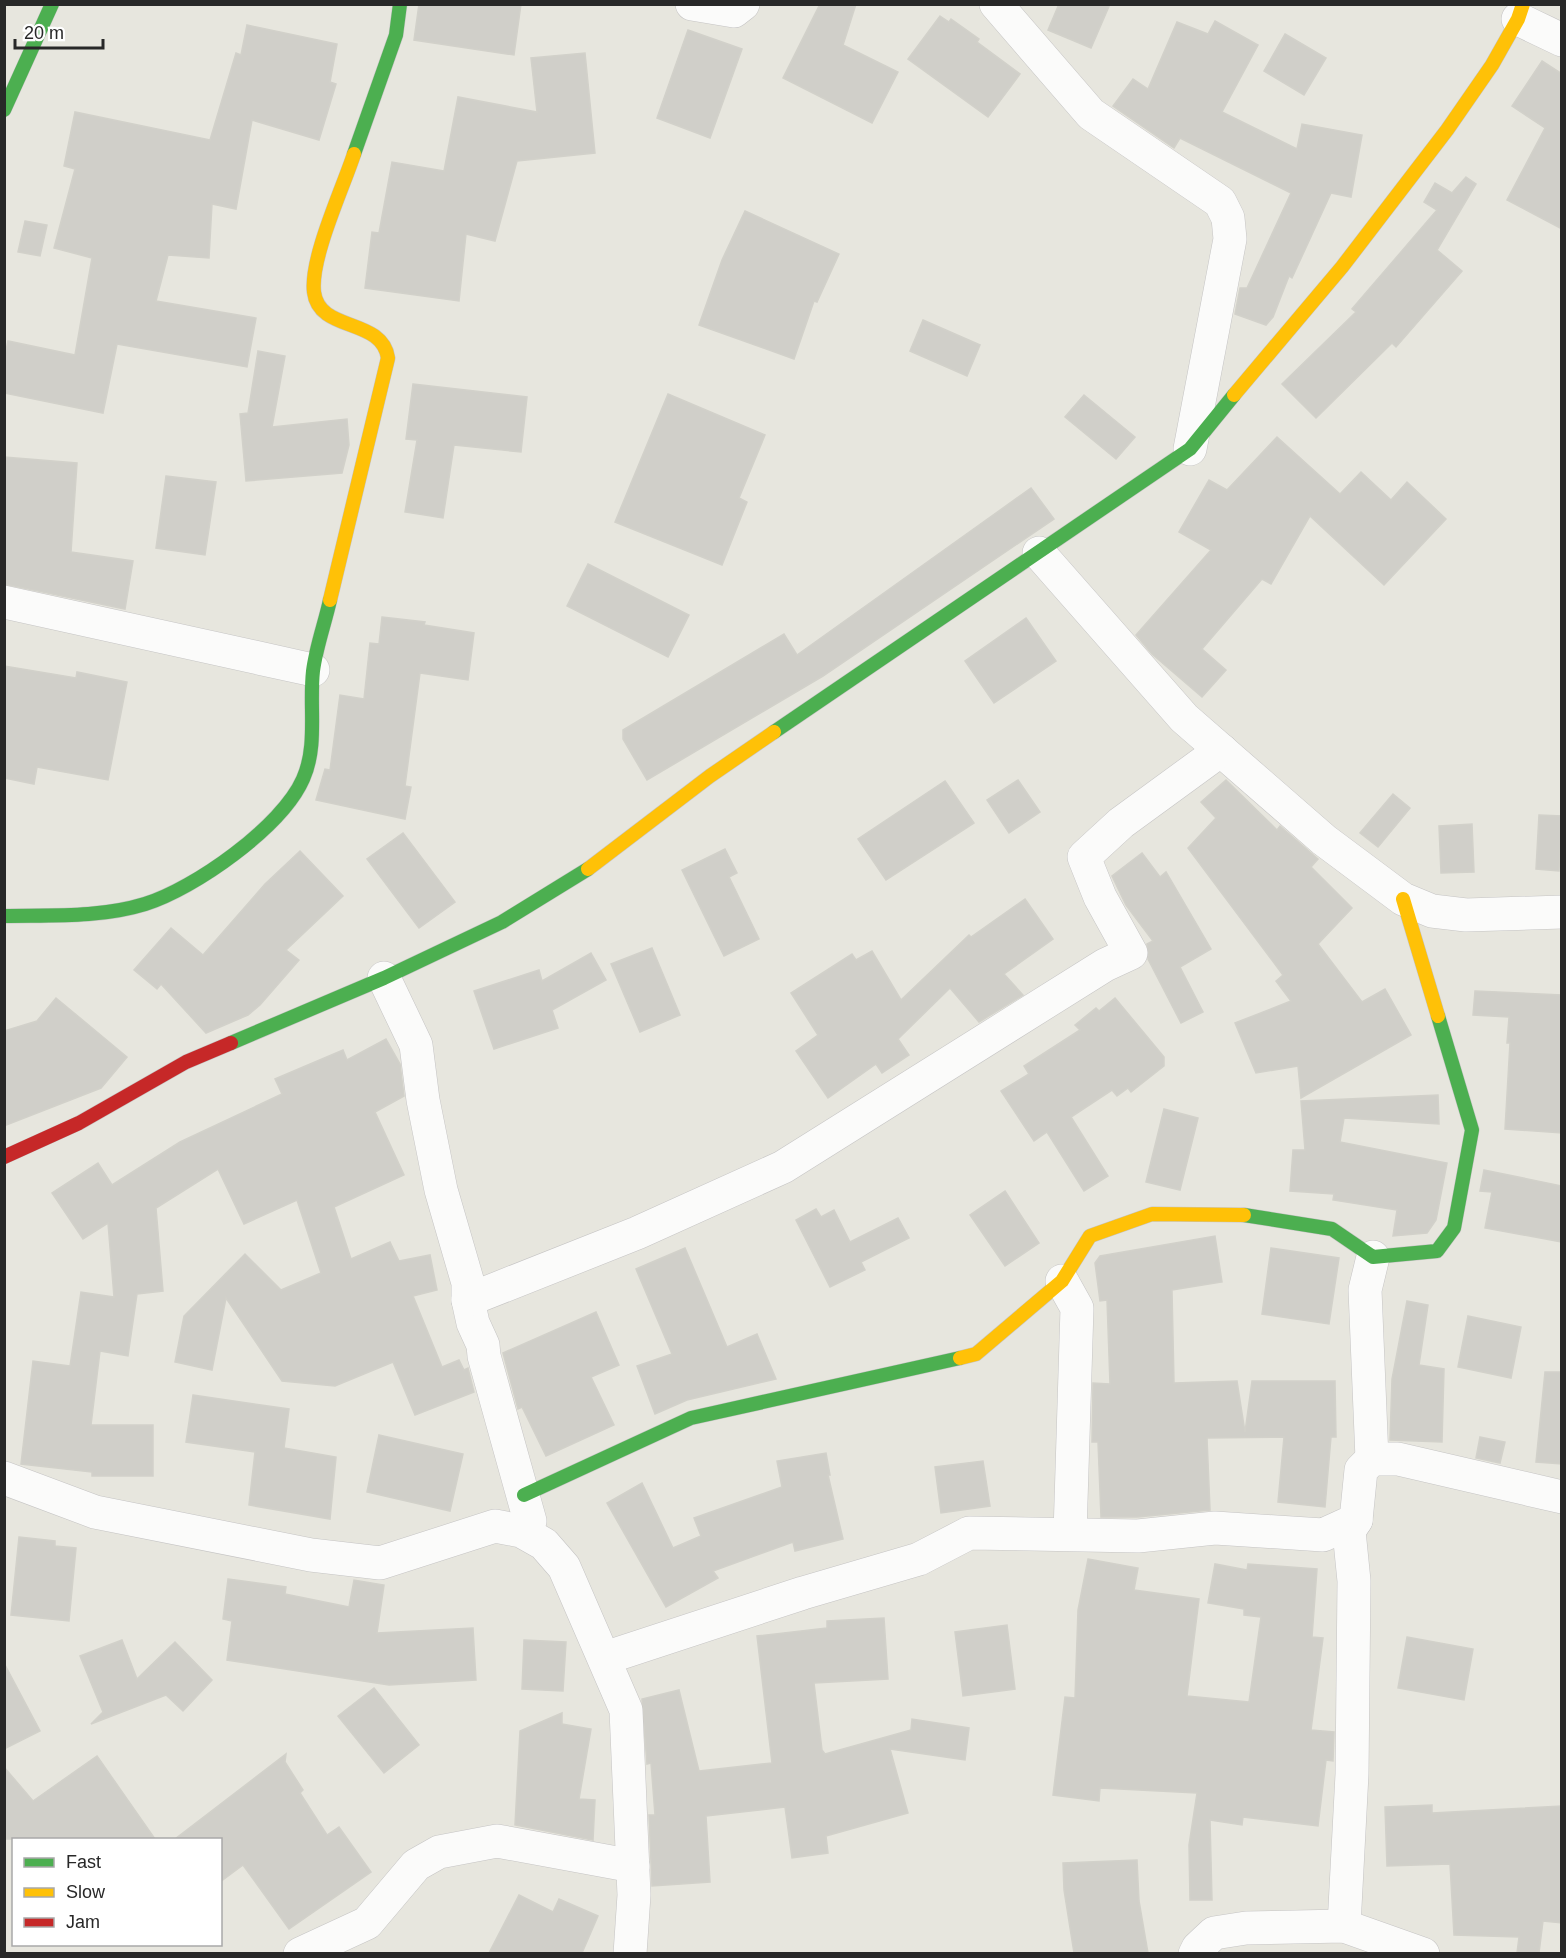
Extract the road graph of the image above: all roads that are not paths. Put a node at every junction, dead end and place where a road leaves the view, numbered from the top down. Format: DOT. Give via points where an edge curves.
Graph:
graph roads {
  1 [pos="52,4"];
  2 [pos="400,4"];
  3 [pos="692,4"];
  4 [pos="743,4"];
  5 [pos="996,4"];
  6 [pos="1521,12"];
  7 [pos="1562,40"];
  8 [pos="5,110"];
  9 [pos="1190,449"];
  10 [pos="1039,553"];
  11 [pos="4,602"];
  12 [pos="313,670"];
  13 [pos="1221,750"];
  14 [pos="1404,898"];
  15 [pos="1562,912"];
  16 [pos="4,916"];
  17 [pos="384,978"];
  18 [pos="4,1157"];
  19 [pos="1373,1257"];
  20 [pos="1062,1281"];
  21 [pos="468,1300"];
  22 [pos="1372,1459"];
  23 [pos="4,1478"];
  24 [pos="524,1495"];
  25 [pos="1562,1497"];
  26 [pos="1356,1520"];
  27 [pos="1070,1534"];
  28 [pos="533,1537"];
  29 [pos="605,1658"];
  30 [pos="633,1866"];
  31 [pos="1344,1926"];
  32 [pos="300,1953"];
  33 [pos="630,1953"];
  34 [pos="1195,1953"];
  35 [pos="1423,1953"];
  1 -- 8 [label="street"];
  2 -- 12 [label="street" via="396,34 318,258 314,293 320,306 328,316 366,329 382,340 388,354"];
  3 -- 4 [label="street" via="734,11"];
  5 -- 9 [label="street" via="1090,114 1220,202 1228,218 1230,239"];
  6 -- 7 [label="street"];
  6 -- 9 [label="street" via="1492,65 1440,139 1342,267"];
  9 -- 10 [label="street"];
  10 -- 13 [label="street" via="1176,709"];
  10 -- 17 [label="street" via="710,776 600,861 502,922"];
  11 -- 12 [label="street"];
  12 -- 16 [label="street" via="310,755 303,779 292,798 256,838 192,882 145,904 81,915"];
  13 -- 14 [label="street" via="1324,840"];
  13 -- 21 [label="street" via="1121,823 1084,857 1100,897 1131,953 1105,965 783,1167 636,1233"];
  14 -- 15 [label="street" via="1432,911 1466,915"];
  14 -- 19 [label="street" via="1472,1130 1454,1228 1437,1251"];
  17 -- 18 [label="street" via="186,1062 78,1123"];
  17 -- 21 [label="street" via="416,1045 436,1168 468,1283"];
  19 -- 20 [label="street" via="1332,1229 1232,1214 1152,1214 1090,1236"];
  19 -- 22 [label="street" via="1365,1290"];
  20 -- 24 [label="street" via="976,1354 691,1418"];
  20 -- 27 [label="street" via="1077,1308"];
  21 -- 24 [label="street"];
  22 -- 25 [label="street" via="1398,1459"];
  22 -- 26 [label="street" via="1361,1470"];
  23 -- 28 [label="street" via="95,1512 311,1555 380,1563 495,1526"];
  24 -- 28 [label="street"];
  26 -- 27 [label="street" via="1323,1535 1215,1528 1138,1536"];
  26 -- 31 [label="street" via="1349,1531 1354,1581 1352,1774"];
  27 -- 29 [label="street" via="969,1533 919,1559"];
  28 -- 29 [label="street" via="564,1567"];
  29 -- 30 [label="street" via="626,1710"];
  30 -- 32 [label="street" via="497,1841 439,1852 417,1865 367,1923"];
  30 -- 33 [label="street"];
  31 -- 34 [label="street" via="1246,1928 1214,1934"];
  31 -- 35 [label="street"];
}
